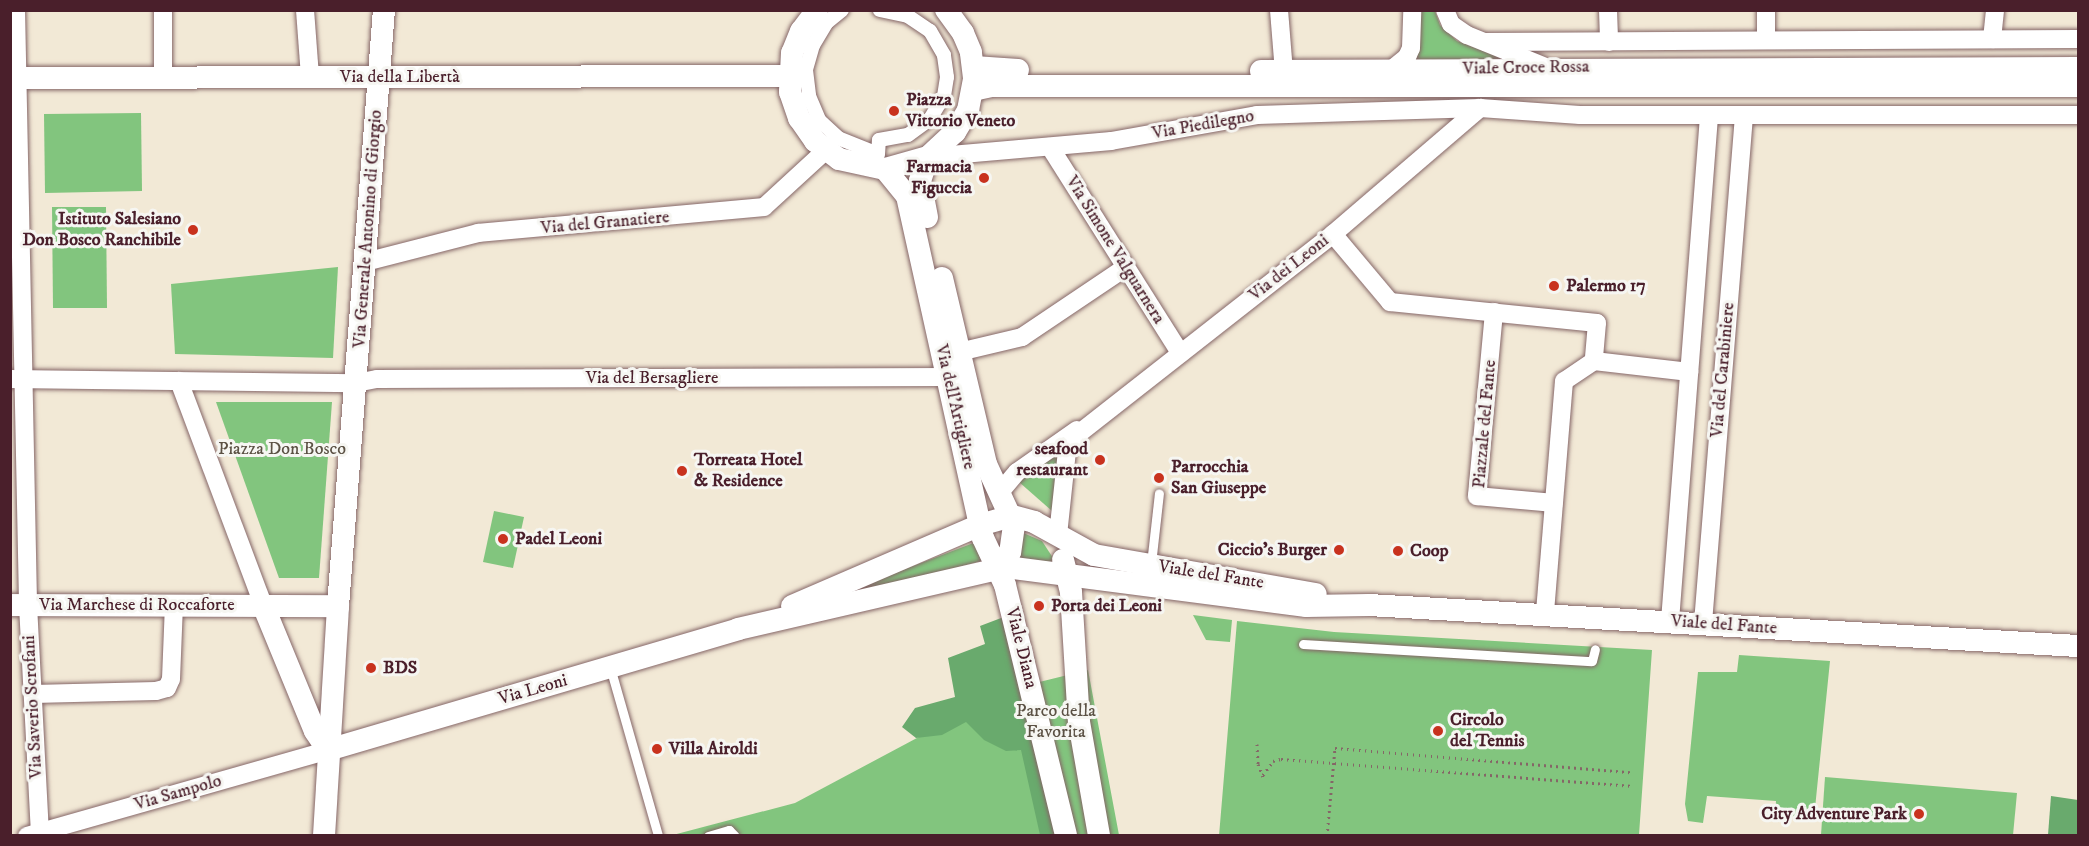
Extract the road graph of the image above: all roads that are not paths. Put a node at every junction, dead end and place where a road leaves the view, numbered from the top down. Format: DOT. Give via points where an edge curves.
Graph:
graph roads {
  1 [pos="16,10"];
  2 [pos="163,10"];
  3 [pos="305,10"];
  4 [pos="384,10"];
  5 [pos="816,10"];
  6 [pos="842,10"];
  7 [pos="880,10"];
  8 [pos="946,10"];
  9 [pos="1279,10"];
  10 [pos="1412,10"];
  11 [pos="1445,10"];
  12 [pos="1608,10"];
  13 [pos="1766,10"];
  14 [pos="1995,10"];
  15 [pos="1992,39"];
  16 [pos="2079,39"];
  17 [pos="1766,40"];
  18 [pos="1486,42"];
  19 [pos="1609,42"];
  20 [pos="974,67"];
  21 [pos="1548,68"];
  22 [pos="2079,68"];
  23 [pos="1391,70"];
  24 [pos="1284,72"];
  25 [pos="379,76"];
  26 [pos="789,76"];
  27 [pos="310,77"];
  28 [pos="14,78"];
  29 [pos="163,78"];
  30 [pos="2079,86"];
  31 [pos="973,90"];
  32 [pos="1476,98"];
  33 [pos="2079,115"];
  34 [pos="1709,116"];
  35 [pos="1744,116"];
  36 [pos="1050,147"];
  37 [pos="825,151"];
  38 [pos="928,158"];
  39 [pos="885,169"];
  40 [pos="1333,234"];
  41 [pos="365,262"];
  42 [pos="1126,267"];
  43 [pos="1494,312"];
  44 [pos="959,352"];
  45 [pos="1180,353"];
  46 [pos="1594,361"];
  47 [pos="1689,372"];
  48 [pos="948,377"];
  49 [pos="17,379"];
  50 [pos="179,381"];
  51 [pos="356,383"];
  52 [pos="1092,421"];
  53 [pos="974,486"];
  54 [pos="1001,491"];
  55 [pos="1159,493"];
  56 [pos="1554,504"];
  57 [pos="1007,516"];
  58 [pos="1034,522"];
  59 [pos="980,525"];
  60 [pos="957,535"];
  61 [pos="1058,535"];
  62 [pos="991,558"];
  63 [pos="1151,566"];
  64 [pos="1068,574"];
  65 [pos="1369,604"];
  66 [pos="19,605"];
  67 [pos="174,605"];
  68 [pos="263,605"];
  69 [pos="338,606"];
  70 [pos="1545,614"];
  71 [pos="1670,621"];
  72 [pos="1703,623"];
  73 [pos="738,629"];
  74 [pos="1303,644"];
  75 [pos="2079,646"];
  76 [pos="1595,649"];
  77 [pos="610,668"];
  78 [pos="33,694"];
  79 [pos="328,750"];
  80 [pos="36,834"];
  81 [pos="324,836"];
  82 [pos="658,836"];
  83 [pos="708,836"];
  84 [pos="735,836"];
  85 [pos="1066,836"];
  86 [pos="1099,836"];
  1 -- 28 [label="street, Via Saverio Scrofani"];
  2 -- 29 [label="street"];
  3 -- 27 [label="street"];
  4 -- 25 [label="street, Via Generale Antonino di Giorgio"];
  5 -- 26 [label="street" via="801,31 792,53"];
  6 -- 7 [label="street" via="827,22 813,45 806,70 808,96 819,120 838,138 878,154 879,140 908,135 930,119 944,96 947,77 944,55 930,31 908,16"];
  8 -- 20 [label="street" via="963,33"];
  9 -- 24 [label="street"];
  10 -- 23 [label="street" via="1411,48 1407,57"];
  11 -- 18 [label="street" via="1459,30"];
  12 -- 19 [label="street"];
  13 -- 17 [label="street"];
  14 -- 15 [label="street"];
  15 -- 16 [label="street, Viale Croce Rossa"];
  15 -- 17 [label="street, Viale Croce Rossa"];
  17 -- 19 [label="street, Viale Croce Rossa"];
  18 -- 19 [label="street, Viale Croce Rossa"];
  18 -- 21 [label="street"];
  20 -- 24 [label="street, Viale Croce Rossa"];
  20 -- 31 [label="street"];
  21 -- 22 [label="street, Viale Croce Rossa"];
  21 -- 23 [label="street, Viale Croce Rossa"];
  23 -- 24 [label="street, Viale Croce Rossa"];
  25 -- 26 [label="street, Via della Libertà"];
  25 -- 27 [label="street, Via della Libertà"];
  25 -- 41 [label="street, Via Generale Antonino di Giorgio"];
  26 -- 37 [label="street" via="799,118"];
  27 -- 29 [label="street, Via della Libertà"];
  28 -- 29 [label="street, Via della Libertà"];
  28 -- 49 [label="street, Via Saverio Scrofani"];
  30 -- 32 [label="street, Viale Croce Rossa"];
  31 -- 32 [label="street, Viale Croce Rossa" via="992,86"];
  31 -- 38 [label="street" via="955,132"];
  32 -- 34 [label="street, Viale Croce Rossa" via="1561,114"];
  32 -- 36 [label="street, Via Piedilegno" via="1257,115 1111,141"];
  32 -- 40 [label="street, Via dei Leoni"];
  33 -- 35 [label="street, Viale Croce Rossa"];
  34 -- 35 [label="street, Viale Croce Rossa"];
  34 -- 47 [label="street, Via del Carabiniere"];
  35 -- 72 [label="street, Via del Carabiniere"];
  36 -- 38 [label="street, Via Piedilegno"];
  36 -- 42 [label="street, Via Simone Valguarnera"];
  37 -- 39 [label="street" via="855,166"];
  37 -- 41 [label="street, Via del Granatiere" via="764,207 478,233"];
  38 -- 39 [label="street"];
  38 -- 44 [label="street, Via dell'Artigliere" via="921,192"];
  39 -- 48 [label="street, Via dell'Artigliere" via="907,196"];
  40 -- 43 [label="street" via="1389,302"];
  40 -- 45 [label="street, Via dei Leoni"];
  41 -- 51 [label="street, Via Generale Antonino di Giorgio"];
  42 -- 44 [label="street" via="1022,337"];
  42 -- 45 [label="street, Via Simone Valguarnera"];
  43 -- 46 [label="street" via="1597,323"];
  43 -- 56 [label="street, Piazzale del Fante" via="1477,496"];
  44 -- 54 [label="street, Via dell'Artigliere" via="986,464"];
  45 -- 52 [label="street, Via dei Leoni"];
  46 -- 47 [label="street"];
  46 -- 56 [label="street" via="1564,381"];
  47 -- 71 [label="street, Via del Carabiniere"];
  48 -- 51 [label="street, Via del Bersagliere" via="377,379"];
  48 -- 53 [label="street, Via dell'Artigliere"];
  49 -- 50 [label="street"];
  49 -- 66 [label="street, Via Saverio Scrofani"];
  50 -- 51 [label="street"];
  50 -- 68 [label="street"];
  51 -- 69 [label="street"];
  52 -- 54 [label="street" via="1017,472"];
  52 -- 61 [label="street" via="1073,438 1067,451"];
  53 -- 59 [label="street, Via dell'Artigliere"];
  53 -- 60 [label="street" via="972,513"];
  54 -- 57 [label="street, Via dell'Artigliere"];
  54 -- 58 [label="street, Via dell'Artigliere"];
  55 -- 63 [label="lane"];
  56 -- 70 [label="street"];
  57 -- 58 [label="street"];
  57 -- 59 [label="street, Via Leoni"];
  57 -- 62 [label="street, Via dell'Artigliere" via="1012,547 1006,561"];
  58 -- 61 [label="street"];
  59 -- 60 [label="street, Via Leoni"];
  59 -- 62 [label="street, Via dell'Artigliere"];
  60 -- 73 [label="street, Via Leoni"];
  61 -- 63 [label="street, Viale del Fante" via="1094,555"];
  61 -- 64 [label="street"];
  62 -- 64 [label="street, Via Leoni"];
  62 -- 73 [label="street, Via Leoni"];
  62 -- 85 [label="street, Viale Diana" via="1005,585"];
  63 -- 65 [label="street, Viale del Fante"];
  64 -- 65 [label="street, Viale del Fante" via="1306,606"];
  64 -- 86 [label="street" via="1079,722"];
  65 -- 70 [label="street, Viale del Fante"];
  66 -- 67 [label="street, Via Marchese di Roccaforte"];
  66 -- 78 [label="street, Via Saverio Scrofani"];
  67 -- 68 [label="street, Via Marchese di Roccaforte"];
  67 -- 78 [label="street" via="171,679 167,688"];
  68 -- 69 [label="street"];
  68 -- 79 [label="street" via="315,731"];
  69 -- 79 [label="street"];
  70 -- 71 [label="street, Viale del Fante"];
  71 -- 72 [label="street, Viale del Fante"];
  72 -- 75 [label="street, Viale del Fante"];
  73 -- 77 [label="street, Via Leoni"];
  74 -- 76 [label="lane" via="1593,661"];
  77 -- 79 [label="street, Via Leoni"];
  77 -- 82 [label="lane"];
  78 -- 80 [label="street, Via Saverio Scrofani"];
  79 -- 80 [label="street, Via Sampolo"];
  79 -- 81 [label="street"];
  83 -- 84 [label="lane" via="729,830"];
}
